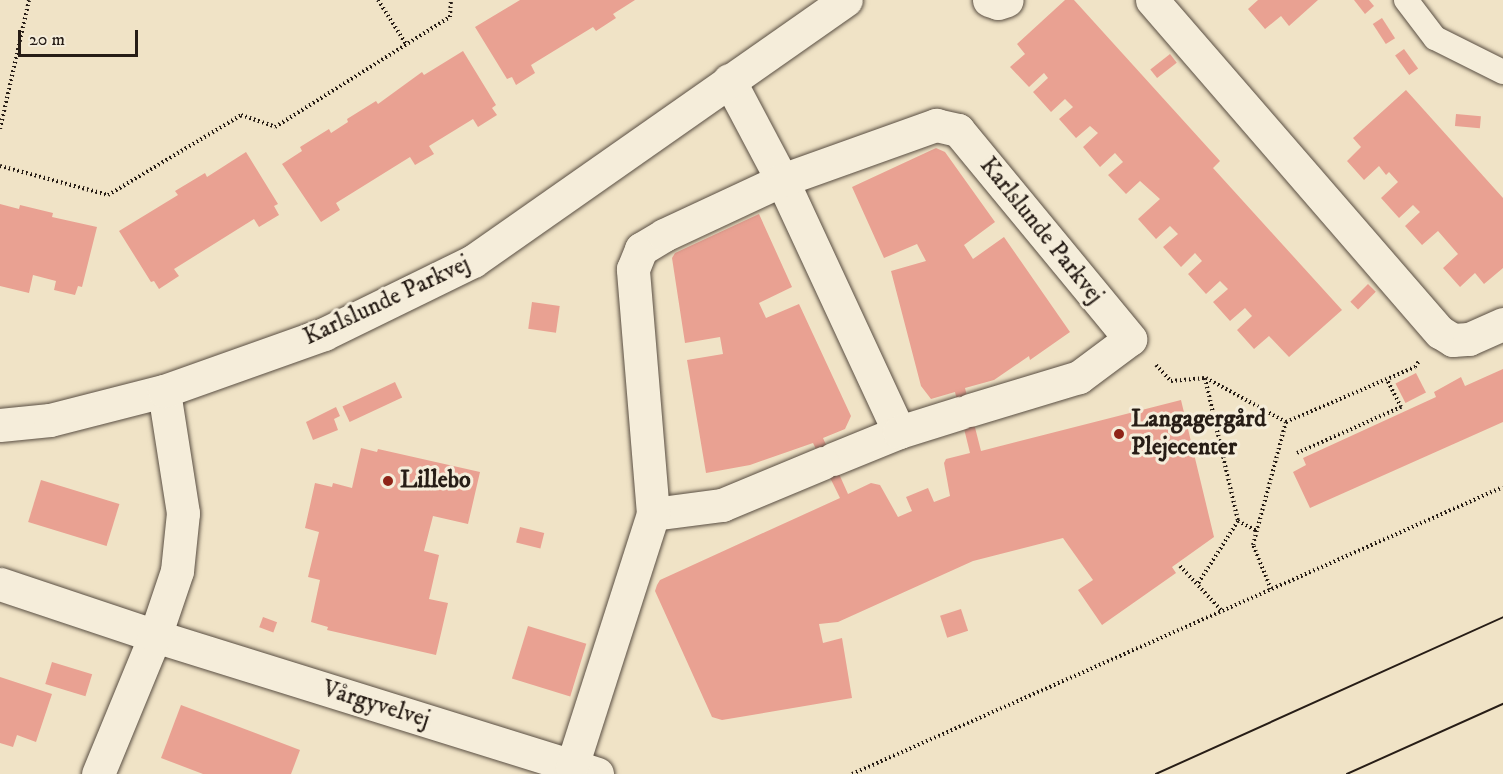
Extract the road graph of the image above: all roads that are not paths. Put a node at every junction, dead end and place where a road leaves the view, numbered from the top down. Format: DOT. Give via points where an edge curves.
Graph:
graph roads {
  1 [pos="846,0"];
  2 [pos="989,0"];
  3 [pos="1006,0"];
  4 [pos="1152,0"];
  5 [pos="1406,0"];
  6 [pos="1503,72"];
  7 [pos="729,80"];
  8 [pos="782,180"];
  9 [pos="1503,324"];
  10 [pos="164,391"];
  11 [pos="0,425"];
  12 [pos="899,432"];
  13 [pos="653,514"];
  14 [pos="0,584"];
  15 [pos="155,636"];
  16 [pos="585,770"];
  17 [pos="98,774"];
  1 -- 7 [label="street, Karlslunde Parkvej"];
  2 -- 3 [label="street"];
  4 -- 9 [label="street" via="1440,332 1453,340 1469,339"];
  5 -- 6 [label="lane" via="1435,38"];
  7 -- 8 [label="street"];
  7 -- 10 [label="street, Karlslunde Parkvej" via="473,261 324,334"];
  8 -- 12 [label="street"];
  8 -- 12 [label="street, Karlslunde Parkvej" via="936,125 958,130 1130,339 1079,377"];
  8 -- 13 [label="street, Karlslunde Parkvej" via="664,235 641,249 633,269"];
  10 -- 11 [label="street, Karlslunde Parkvej" via="51,420"];
  10 -- 15 [label="street" via="183,513 177,571"];
  12 -- 13 [label="street" via="723,505"];
  13 -- 16 [label="street, Karlslunde Parkvej"];
  14 -- 15 [label="street, Vårgyvelvej"];
  15 -- 16 [label="street, Vårgyvelvej"];
  15 -- 17 [label="street"];
}
